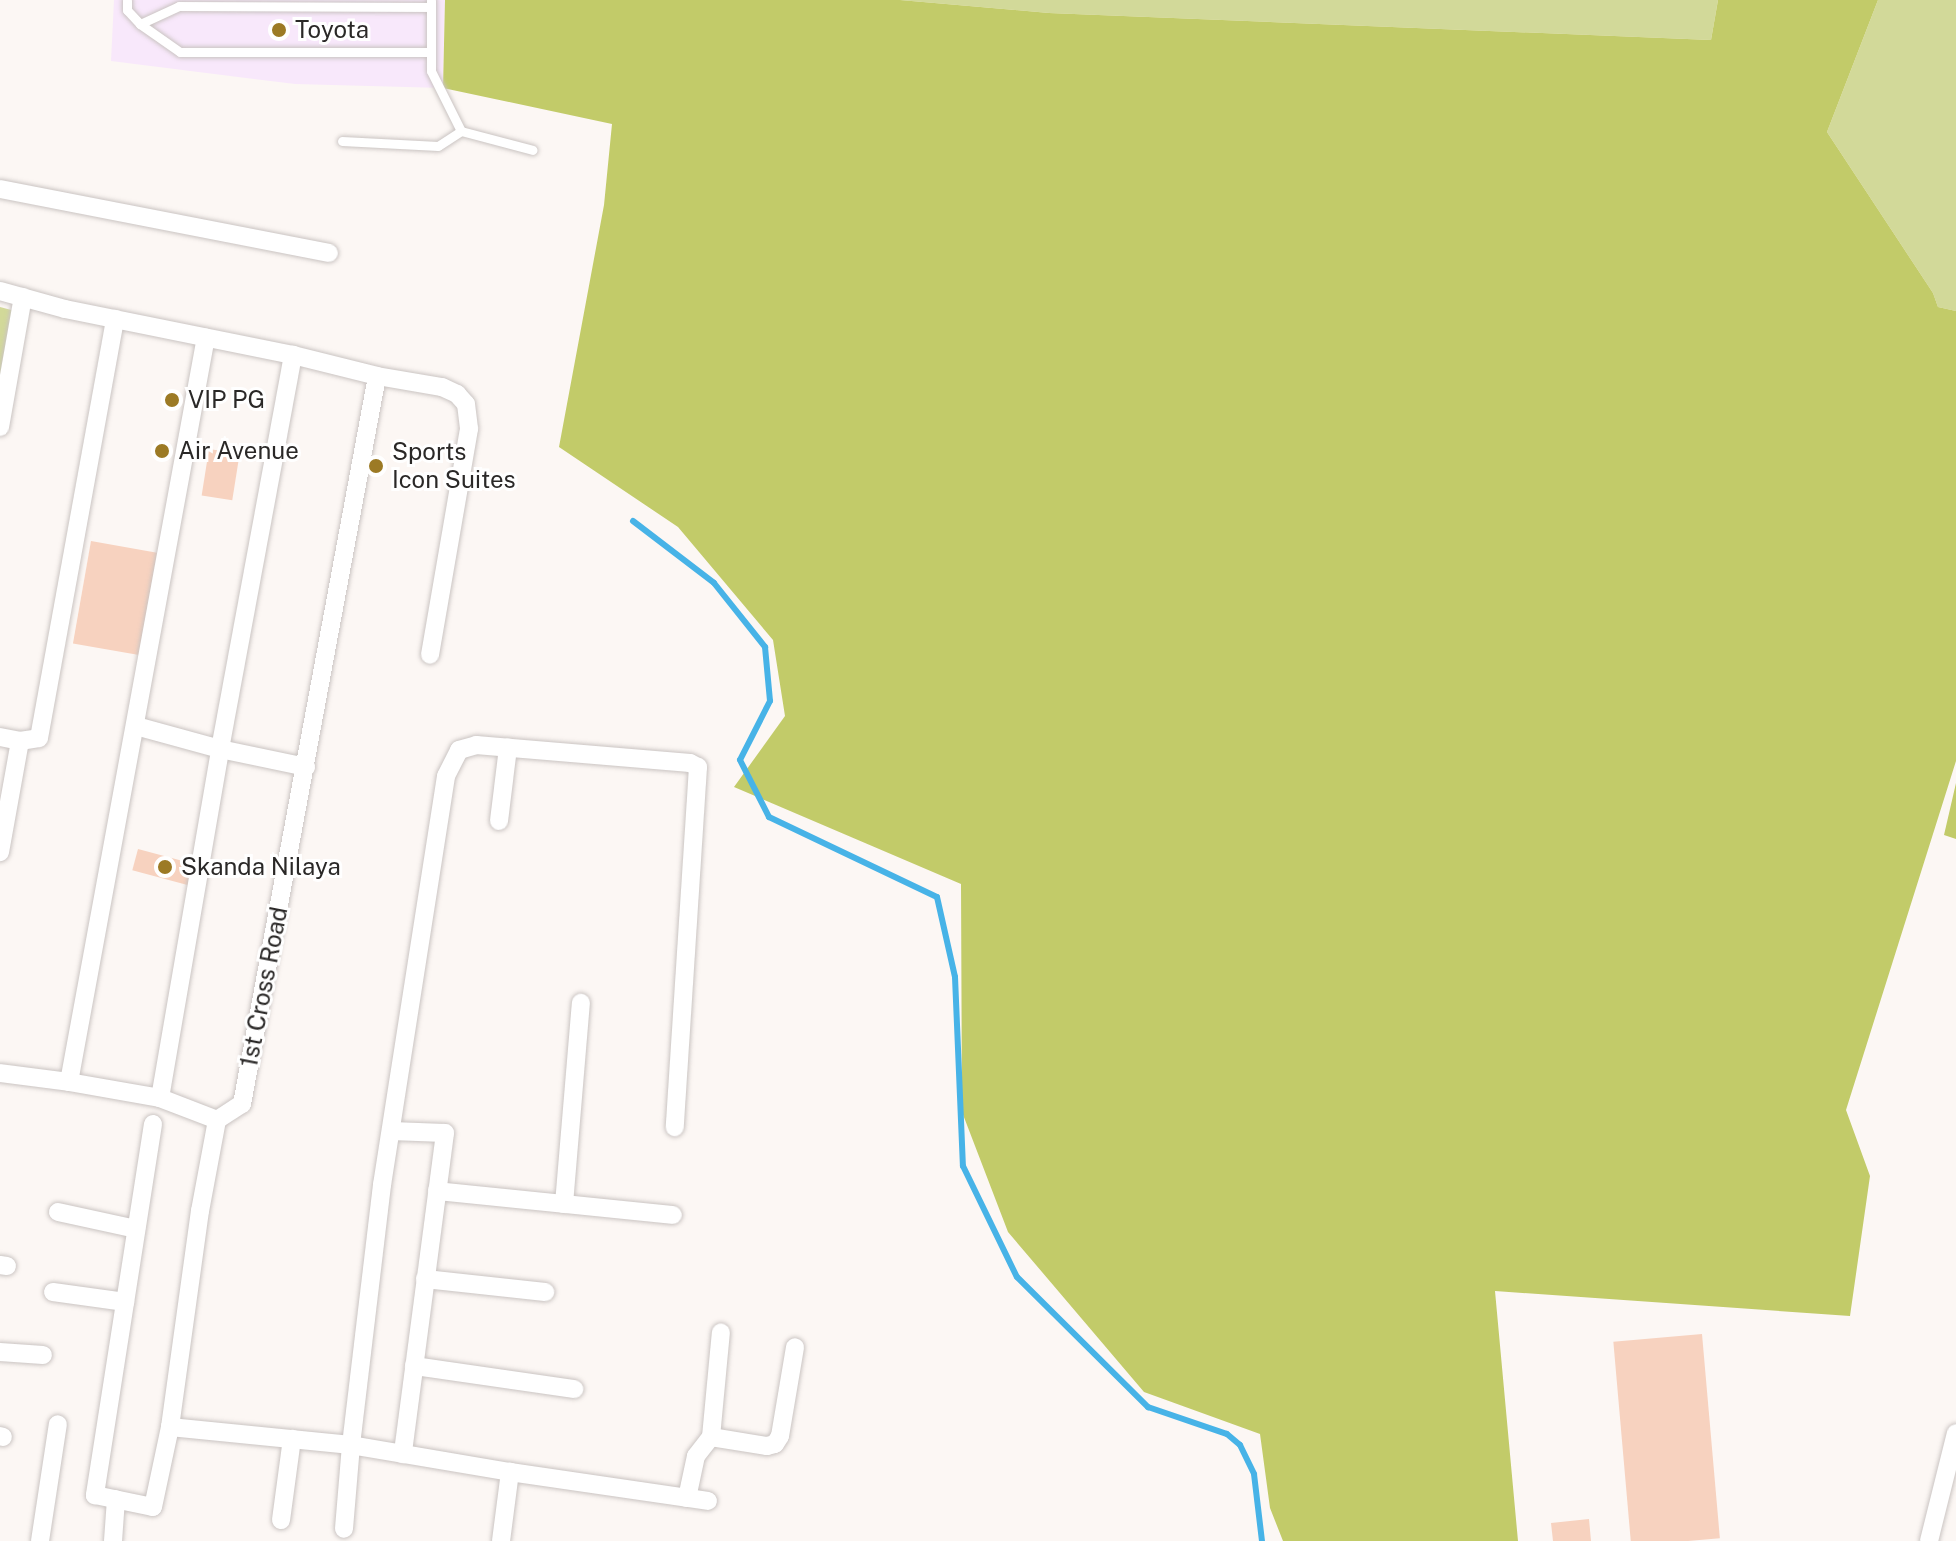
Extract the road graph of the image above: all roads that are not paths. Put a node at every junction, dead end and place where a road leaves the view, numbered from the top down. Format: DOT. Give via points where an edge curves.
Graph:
graph roads {
  1 [pos="127,0"];
  2 [pos="179,3"];
  3 [pos="431,3"];
  4 [pos="140,24"];
  5 [pos="429,52"];
  6 [pos="461,131"];
  7 [pos="342,141"];
  8 [pos="533,150"];
  9 [pos="0,189"];
  10 [pos="329,253"];
  11 [pos="0,291"];
  12 [pos="23,297"];
  13 [pos="115,319"];
  14 [pos="206,337"];
  15 [pos="293,355"];
  16 [pos="377,376"];
  17 [pos="0,427"];
  18 [pos="430,655"];
  19 [pos="136,726"];
  20 [pos="0,737"];
  21 [pos="20,741"];
  22 [pos="508,748"];
  23 [pos="220,749"];
  24 [pos="306,767"];
  25 [pos="499,821"];
  26 [pos="0,852"];
  27 [pos="581,1003"];
  28 [pos="0,1073"];
  29 [pos="69,1082"];
  30 [pos="160,1098"];
  31 [pos="217,1120"];
  32 [pos="153,1124"];
  33 [pos="675,1127"];
  34 [pos="391,1131"];
  35 [pos="437,1191"];
  36 [pos="564,1204"];
  37 [pos="58,1212"];
  38 [pos="673,1215"];
  39 [pos="136,1229"];
  40 [pos="425,1279"];
  41 [pos="53,1292"];
  42 [pos="545,1292"];
  43 [pos="125,1302"];
  44 [pos="721,1332"];
  45 [pos="795,1347"];
  46 [pos="0,1352"];
  47 [pos="43,1355"];
  48 [pos="414,1366"];
  49 [pos="574,1389"];
  50 [pos="58,1424"];
  51 [pos="170,1427"];
  52 [pos="1956,1433"];
  53 [pos="711,1437"];
  54 [pos="292,1439"];
  55 [pos="351,1445"];
  56 [pos="403,1454"];
  57 [pos="510,1472"];
  58 [pos="687,1498"];
  59 [pos="116,1499"];
  60 [pos="708,1501"];
  61 [pos="281,1520"];
  62 [pos="344,1529"];
  63 [pos="40,1541"];
  64 [pos="113,1541"];
  65 [pos="501,1541"];
  66 [pos="1929,1541"];
  1 -- 4 [label="lane" via="127,10"];
  2 -- 3 [label="lane"];
  2 -- 4 [label="lane"];
  3 -- 5 [label="lane"];
  4 -- 5 [label="lane" via="180,52"];
  5 -- 6 [label="lane" via="431,71"];
  6 -- 7 [label="lane" via="438,146"];
  6 -- 8 [label="lane"];
  9 -- 10 [label="street"];
  11 -- 12 [label="street"];
  12 -- 13 [label="street"];
  12 -- 17 [label="street"];
  13 -- 14 [label="street"];
  13 -- 21 [label="street" via="39,738"];
  14 -- 15 [label="street"];
  14 -- 19 [label="street"];
  15 -- 16 [label="street"];
  15 -- 23 [label="street"];
  16 -- 18 [label="street" via="442,387 457,394 470,417"];
  16 -- 24 [label="street, 1st Cross Road"];
  19 -- 23 [label="street"];
  19 -- 29 [label="street"];
  20 -- 21 [label="street"];
  21 -- 26 [label="street"];
  22 -- 25 [label="street"];
  22 -- 33 [label="street" via="698,767"];
  22 -- 34 [label="street" via="476,745 459,750 449,768"];
  23 -- 24 [label="street"];
  23 -- 30 [label="street"];
  24 -- 31 [label="street, 1st Cross Road" via="242,1104"];
  27 -- 36 [label="street"];
  28 -- 29 [label="street"];
  29 -- 30 [label="street"];
  30 -- 31 [label="street"];
  31 -- 51 [label="street"];
  32 -- 39 [label="street"];
  34 -- 35 [label="street" via="445,1133"];
  34 -- 55 [label="street"];
  35 -- 36 [label="street"];
  35 -- 40 [label="street"];
  36 -- 38 [label="street"];
  37 -- 39 [label="street"];
  39 -- 43 [label="street"];
  40 -- 42 [label="street"];
  40 -- 48 [label="street"];
  41 -- 43 [label="street"];
  43 -- 59 [label="street" via="95,1495"];
  44 -- 53 [label="street"];
  45 -- 53 [label="street" via="775,1444"];
  46 -- 47 [label="street"];
  48 -- 49 [label="street"];
  48 -- 56 [label="street"];
  50 -- 63 [label="street"];
  51 -- 54 [label="street"];
  51 -- 59 [label="street" via="153,1507"];
  52 -- 66 [label="street"];
  53 -- 58 [label="street" via="696,1456"];
  54 -- 55 [label="street"];
  54 -- 61 [label="street"];
  55 -- 56 [label="street"];
  55 -- 62 [label="street"];
  56 -- 57 [label="street"];
  57 -- 58 [label="street"];
  57 -- 65 [label="street"];
  58 -- 60 [label="street"];
  59 -- 64 [label="street"];
}
